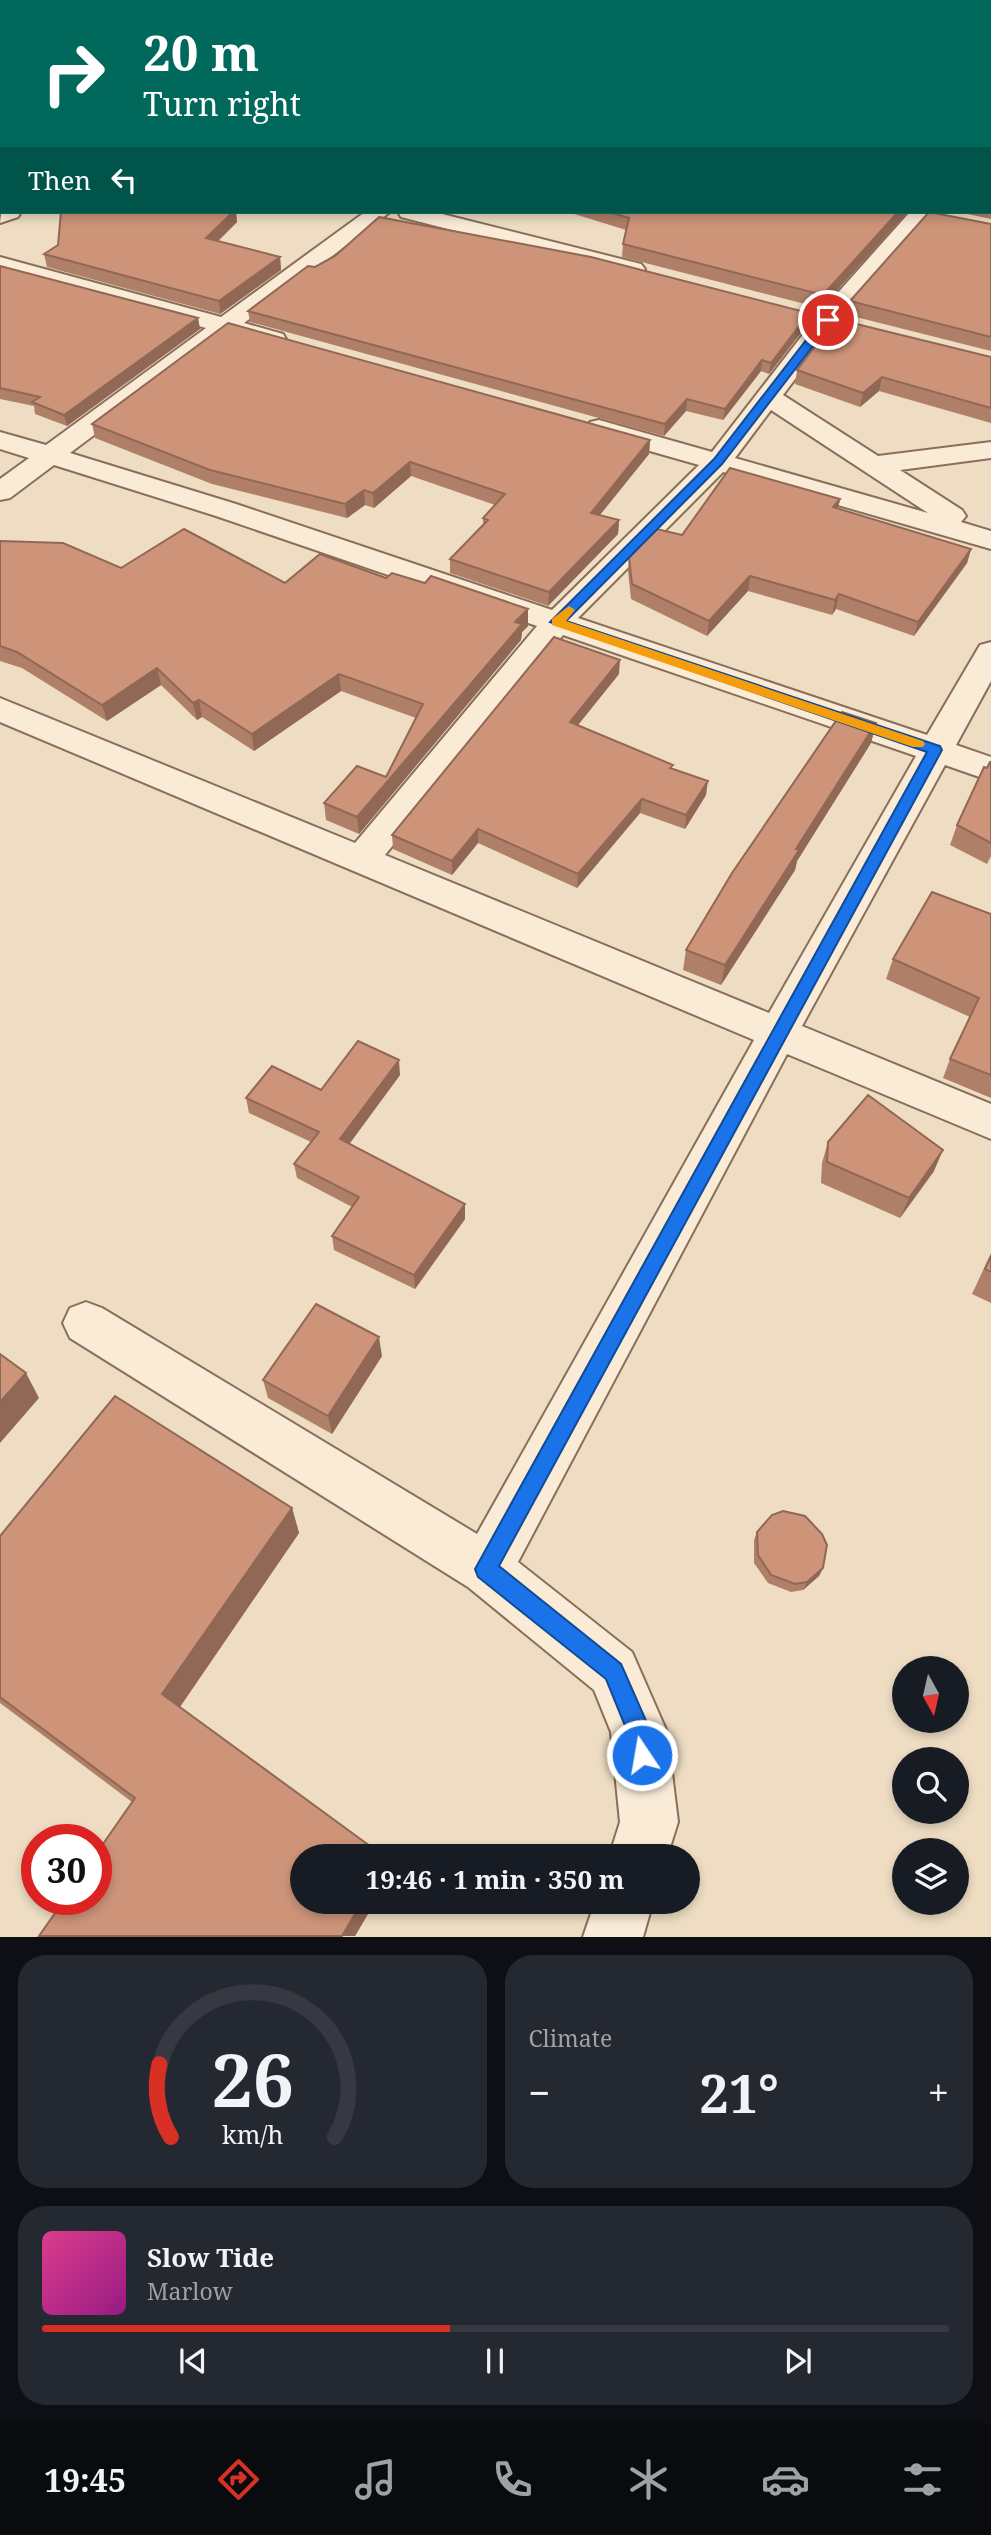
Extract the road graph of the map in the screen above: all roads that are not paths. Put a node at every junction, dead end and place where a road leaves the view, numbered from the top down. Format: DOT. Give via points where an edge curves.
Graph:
graph roads {
  1 [pos="376,214"];
  2 [pos="417,214"];
  3 [pos="926,214"];
  4 [pos="0,264"];
  5 [pos="656,275"];
  6 [pos="224,325"];
  7 [pos="304,347"];
  8 [pos="769,397"];
  9 [pos="572,420"];
  10 [pos="0,440"];
  11 [pos="991,450"];
  12 [pos="48,455"];
  13 [pos="718,462"];
  14 [pos="873,465"];
  15 [pos="0,492"];
  16 [pos="988,539"];
  17 [pos="557,622"];
  18 [pos="991,652"];
  19 [pos="0,709"];
  20 [pos="935,750"];
  21 [pos="991,769"];
  22 [pos="362,859"];
  23 [pos="778,1033"];
  24 [pos="991,1122"];
  25 [pos="86,1322"];
  26 [pos="486,1569"];
  27 [pos="642,1844"];
  28 [pos="620,1914"];
  29 [pos="613,1937"];
  1 -- 6 [label="street"];
  2 -- 5 [label="street"];
  3 -- 8 [label="street" via="828,320"];
  4 -- 6 [label="street"];
  6 -- 7 [label="street"];
  6 -- 12 [label="street"];
  8 -- 13 [label="street"];
  8 -- 14 [label="street"];
  9 -- 13 [label="street"];
  10 -- 12 [label="street"];
  11 -- 14 [label="street"];
  12 -- 15 [label="street"];
  12 -- 17 [label="street"];
  13 -- 16 [label="street"];
  13 -- 17 [label="street"];
  14 -- 16 [label="street"];
  17 -- 20 [label="street"];
  17 -- 22 [label="street"];
  18 -- 20 [label="street"];
  19 -- 22 [label="street"];
  20 -- 21 [label="street"];
  20 -- 23 [label="street"];
  22 -- 23 [label="street"];
  23 -- 24 [label="street"];
  23 -- 26 [label="street"];
  25 -- 26 [label="street"];
  26 -- 27 [label="street" via="613,1671 639,1732 649,1822"];
  28 -- 29 [label="street"];
}
